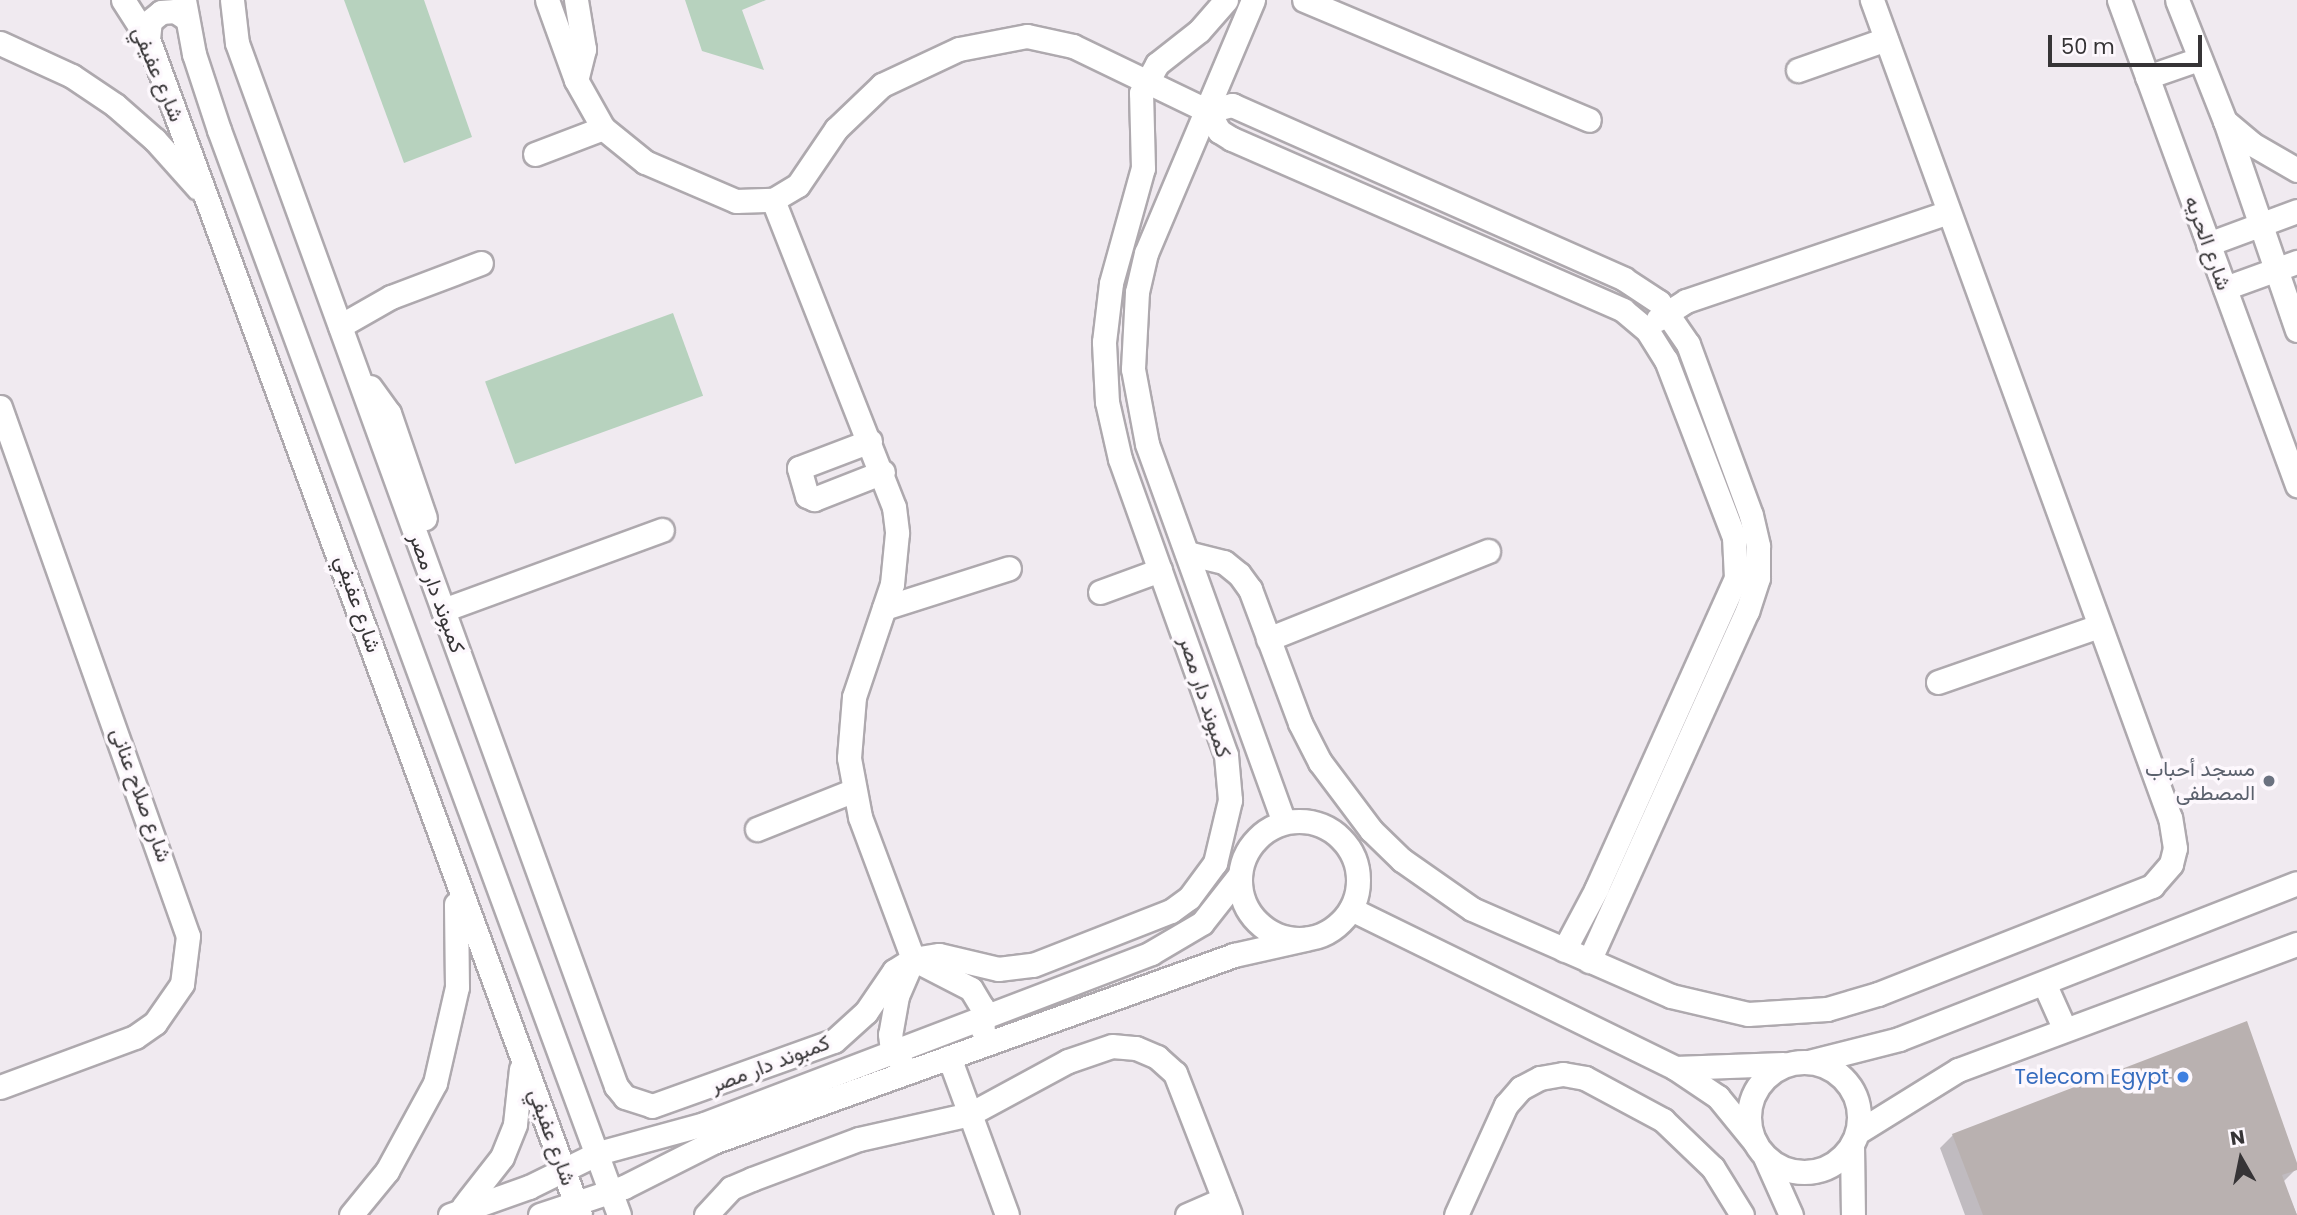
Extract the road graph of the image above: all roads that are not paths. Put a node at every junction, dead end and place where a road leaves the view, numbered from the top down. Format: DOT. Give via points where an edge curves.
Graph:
graph roads {
  1 [pos="122,0"];
  2 [pos="232,0"];
  3 [pos="547,0"];
  4 [pos="576,0"];
  5 [pos="1226,0"];
  6 [pos="1253,0"];
  7 [pos="1304,0"];
  8 [pos="1872,0"];
  9 [pos="2119,0"];
  10 [pos="2198,0"];
  11 [pos="185,9"];
  12 [pos="2181,9"];
  13 [pos="148,39"];
  14 [pos="1886,39"];
  15 [pos="0,44"];
  16 [pos="2199,58"];
  17 [pos="1798,70"];
  18 [pos="2147,77"];
  19 [pos="576,80"];
  20 [pos="1145,82"];
  21 [pos="1208,111"];
  22 [pos="1589,120"];
  23 [pos="2225,121"];
  24 [pos="603,128"];
  25 [pos="535,154"];
  26 [pos="2297,170"];
  27 [pos="208,200"];
  28 [pos="773,200"];
  29 [pos="2297,211"];
  30 [pos="1947,213"];
  31 [pos="2259,226"];
  32 [pos="2208,243"];
  33 [pos="2297,262"];
  34 [pos="481,263"];
  35 [pos="2275,270"];
  36 [pos="2225,288"];
  37 [pos="1667,311"];
  38 [pos="340,326"];
  39 [pos="1647,330"];
  40 [pos="2297,330"];
  41 [pos="0,407"];
  42 [pos="2289,440"];
  43 [pos="870,441"];
  44 [pos="883,472"];
  45 [pos="2297,485"];
  46 [pos="662,530"];
  47 [pos="372,544"];
  48 [pos="1488,551"];
  49 [pos="1187,553"];
  50 [pos="341,556"];
  51 [pos="1009,568"];
  52 [pos="1160,570"];
  53 [pos="1100,592"];
  54 [pos="884,608"];
  55 [pos="443,610"];
  56 [pos="2099,626"];
  57 [pos="1268,639"];
  58 [pos="1938,682"];
  59 [pos="852,791"];
  60 [pos="1284,822"];
  61 [pos="757,830"];
  62 [pos="1239,876"];
  63 [pos="454,877"];
  64 [pos="2297,883"];
  65 [pos="1351,909"];
  66 [pos="1305,939"];
  67 [pos="2297,944"];
  68 [pos="1564,950"];
  69 [pos="913,959"];
  70 [pos="1589,961"];
  71 [pos="2044,983"];
  72 [pos="984,1016"];
  73 [pos="2065,1030"];
  74 [pos="979,1047"];
  75 [pos="892,1050"];
  76 [pos="521,1055"];
  77 [pos="949,1057"];
  78 [pos="1799,1063"];
  79 [pos="1675,1068"];
  80 [pos="908,1072"];
  81 [pos="0,1087"];
  82 [pos="970,1114"];
  83 [pos="1855,1139"];
  84 [pos="1760,1149"];
  85 [pos="598,1153"];
  86 [pos="564,1171"];
  87 [pos="611,1192"];
  88 [pos="1227,1207"];
  89 [pos="578,1209"];
  90 [pos="454,1213"];
  91 [pos="351,1215"];
  92 [pos="540,1215"];
  93 [pos="620,1215"];
  94 [pos="706,1215"];
  95 [pos="1007,1215"];
  96 [pos="1187,1215"];
  97 [pos="1456,1215"];
  98 [pos="1742,1215"];
  99 [pos="1791,1215"];
  100 [pos="1853,1215"];
  1 -- 13 [label="street, شارع عفيفي"];
  2 -- 38 [label="street, كمبوند دار مصر" via="244,62"];
  3 -- 19 [label="street"];
  4 -- 19 [label="street" via="584,49"];
  5 -- 20 [label="street, كمبوند دار مصر" via="1199,31 1157,64"];
  6 -- 21 [label="street"];
  7 -- 22 [label="street"];
  8 -- 14 [label="street"];
  9 -- 18 [label="street, شارع الحريه"];
  10 -- 12 [label="street"];
  11 -- 13 [label="street" via="161,12 150,22"];
  11 -- 47 [label="street, شارع عفيفي" via="219,130"];
  12 -- 16 [label="street"];
  13 -- 27 [label="street, شارع عفيفي"];
  14 -- 17 [label="street"];
  14 -- 30 [label="street"];
  15 -- 27 [label="street" via="72,76 115,105 155,140"];
  16 -- 18 [label="street"];
  16 -- 23 [label="street"];
  18 -- 32 [label="street, شارع الحريه"];
  19 -- 24 [label="street"];
  20 -- 21 [label="street"];
  20 -- 28 [label="street" via="1050,39 1004,37 959,49 910,70 857,105 808,175"];
  20 -- 52 [label="street, كمبوند دار مصر" via="1138,117 1143,167 1111,283 1105,372 1114,440"];
  21 -- 37 [label="street" via="1232,105 1624,279"];
  21 -- 39 [label="street" via="1219,131 1232,139 1592,295 1623,310"];
  21 -- 49 [label="street" via="1146,253 1133,330 1138,407"];
  23 -- 26 [label="street" via="2252,145"];
  23 -- 31 [label="street"];
  24 -- 25 [label="street"];
  24 -- 28 [label="street" via="645,162 719,194 736,201"];
  27 -- 50 [label="street, شارع عفيفي"];
  28 -- 43 [label="street"];
  29 -- 31 [label="street"];
  30 -- 37 [label="street"];
  30 -- 56 [label="street"];
  31 -- 32 [label="street"];
  31 -- 35 [label="street"];
  32 -- 36 [label="street, شارع الحريه"];
  33 -- 35 [label="street"];
  34 -- 38 [label="street" via="391,297"];
  35 -- 36 [label="street"];
  35 -- 40 [label="street"];
  36 -- 42 [label="street, شارع الحريه"];
  37 -- 39 [label="street"];
  37 -- 70 [label="street" via="1688,344 1751,515 1758,546 1758,578"];
  38 -- 55 [label="street, كمبوند دار مصر"];
  39 -- 68 [label="street" via="1665,360 1729,524 1736,578 1597,888"];
  41 -- 81 [label="street, شارع صلاح عنانى" via="188,936 182,984 155,1023 135,1037"];
  42 -- 45 [label="street, شارع الحريه"];
  43 -- 44 [label="street"];
  43 -- 44 [label="street" via="799,468 807,496 814,499"];
  44 -- 54 [label="street" via="897,533 892,584"];
  46 -- 55 [label="street"];
  47 -- 50 [label="street"];
  47 -- 85 [label="street, شارع عفيفي"];
  48 -- 57 [label="street"];
  49 -- 57 [label="street" via="1224,562 1239,574"];
  49 -- 60 [label="street"];
  50 -- 63 [label="street, شارع عفيفي"];
  51 -- 54 [label="street"];
  52 -- 53 [label="street"];
  52 -- 69 [label="street, كمبوند دار مصر" via="1216,721 1229,777 1223,843 1203,882 1180,905 1152,921 1033,965 998,969 939,955"];
  54 -- 59 [label="street" via="853,696 849,727"];
  55 -- 69 [label="street, كمبوند دار مصر" via="616,1086 625,1097 653,1107 834,1041 866,1012 894,971"];
  56 -- 58 [label="street"];
  56 -- 70 [label="street" via="2174,832 2171,863 2152,886 1878,995 1801,1014 1748,1014 1696,1004"];
  57 -- 68 [label="street" via="1320,762 1371,830 1402,860 1472,909"];
  59 -- 61 [label="street"];
  59 -- 69 [label="street"];
  60 -- 62 [label="street" via="1253,842"];
  60 -- 65 [label="street" via="1318,824 1346,844 1358,876"];
  62 -- 66 [label="street" via="1241,897 1250,915 1284,938"];
  62 -- 72 [label="street" via="1202,923 1178,940"];
  63 -- 76 [label="street, شارع عفيفي"];
  63 -- 91 [label="street" via="459,937 449,1036 414,1129"];
  64 -- 71 [label="street"];
  65 -- 66 [label="street" via="1323,934"];
  65 -- 79 [label="street"];
  66 -- 74 [label="street" via="1234,956"];
  67 -- 73 [label="street"];
  68 -- 70 [label="street"];
  69 -- 72 [label="street" via="971,989"];
  69 -- 75 [label="street" via="897,996"];
  71 -- 73 [label="street"];
  71 -- 78 [label="street" via="1899,1039"];
  72 -- 74 [label="street"];
  72 -- 75 [label="street"];
  73 -- 83 [label="street" via="1958,1070"];
  74 -- 77 [label="street"];
  75 -- 80 [label="street"];
  75 -- 85 [label="street" via="704,1124"];
  76 -- 86 [label="street, شارع عفيفي"];
  76 -- 90 [label="street" via="515,1124 483,1186"];
  77 -- 80 [label="street"];
  77 -- 82 [label="street"];
  78 -- 79 [label="street"];
  78 -- 83 [label="street" via="1828,1066 1855,1094"];
  78 -- 84 [label="street" via="1758,1085 1748,1122"];
  79 -- 84 [label="street" via="1718,1097"];
  80 -- 87 [label="street" via="713,1142"];
  82 -- 88 [label="street" via="1079,1057 1112,1046 1136,1048 1157,1057 1175,1073"];
  82 -- 94 [label="street" via="836,1147 731,1188"];
  82 -- 95 [label="street"];
  83 -- 84 [label="street" via="1839,1161 1821,1170 1801,1172"];
  83 -- 100 [label="street"];
  84 -- 99 [label="street"];
  85 -- 86 [label="street"];
  85 -- 87 [label="street, شارع عفيفي"];
  86 -- 89 [label="street, شارع عفيفي"];
  86 -- 90 [label="street"];
  87 -- 89 [label="street"];
  87 -- 93 [label="street, شارع عفيفي"];
  88 -- 96 [label="street"];
  89 -- 92 [label="street"];
  97 -- 98 [label="street" via="1506,1105 1530,1083 1563,1074 1585,1078 1663,1120 1713,1168"];
}
